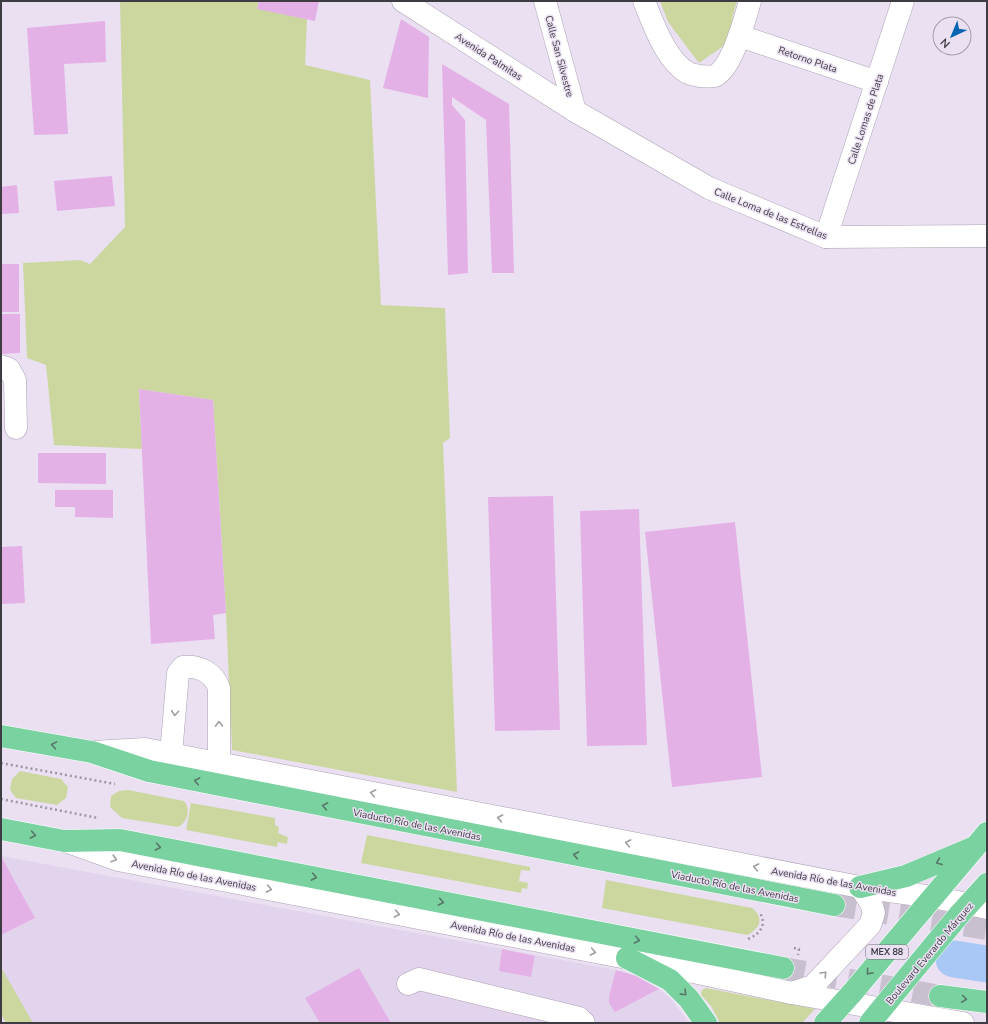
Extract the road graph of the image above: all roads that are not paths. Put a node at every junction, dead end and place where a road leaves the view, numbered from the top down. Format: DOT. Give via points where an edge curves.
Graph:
graph roads {
  1 [pos="403,1"];
  2 [pos="545,1"];
  3 [pos="644,1"];
  4 [pos="750,1"];
  5 [pos="903,1"];
  6 [pos="740,36"];
  7 [pos="877,82"];
  8 [pos="576,111"];
  9 [pos="987,236"];
  10 [pos="826,237"];
  11 [pos="1,366"];
  12 [pos="16,428"];
  13 [pos="1,736"];
  14 [pos="92,752"];
  15 [pos="172,754"];
  16 [pos="219,764"];
  17 [pos="1,829"];
  18 [pos="981,840"];
  19 [pos="64,841"];
  20 [pos="987,884"];
  21 [pos="860,887"];
  22 [pos="834,905"];
  23 [pos="929,906"];
  24 [pos="972,909"];
  25 [pos="627,958"];
  26 [pos="783,968"];
  27 [pos="408,984"];
  28 [pos="792,993"];
  29 [pos="940,996"];
  30 [pos="987,1002"];
  31 [pos="845,1006"];
  32 [pos="881,1010"];
  33 [pos="584,1023"];
  34 [pos="706,1023"];
  35 [pos="962,1023"];
  1 -- 8 [label="street, Avenida Palmitas"];
  2 -- 8 [label="street, Calle San Silvestre"];
  3 -- 6 [label="street" via="659,37 676,62 689,74 708,77 717,75"];
  4 -- 6 [label="street"];
  5 -- 7 [label="street, Calle Lomas de Plata"];
  6 -- 7 [label="street, Retorno Plata"];
  7 -- 10 [label="street, Calle Lomas de Plata"];
  8 -- 10 [label="street, Calle Loma de las Estrellas" via="709,188"];
  9 -- 10 [label="street, Calle Loma de las Estrellas"];
  11 -- 12 [label="street" via="9,369 15,380"];
  14 -- 13 [label="main road, Viaducto Río de las Avenidas, one-way"];
  14 -- 15 [label="street, Avenida Río de las Avenidas" via="145,749"];
  22 -- 14 [label="main road, Viaducto Río de las Avenidas, one-way" via="149,771"];
  15 -- 16 [label="street, Avenida Río de las Avenidas"];
  16 -- 15 [label="street, one-way" via="219,688 210,674 192,666 183,667 178,673"];
  21 -- 16 [label="street, Avenida Río de las Avenidas, one-way"];
  17 -- 19 [label="main road, one-way"];
  18 -- 21 [label="main road, one-way" via="906,876"];
  18 -- 23 [label="main road, MEX 88"];
  19 -- 25 [label="street, Avenida Río de las Avenidas, one-way" via="118,860"];
  19 -- 26 [label="main road, one-way" via="120,840"];
  20 -- 24 [label="main road, Boulevard Everardo Márquez / MEX 88"];
  21 -- 23 [label="street, Avenida Río de las Avenidas"];
  28 -- 21 [label="street, one-way" via="813,986 870,924 874,912"];
  23 -- 24 [label="street, Avenida Río de las Avenidas"];
  23 -- 31 [label="main road, MEX 88, one-way, bridge"];
  24 -- 32 [label="main road, Boulevard Everardo Márquez / MEX 88, bridge"];
  25 -- 28 [label="street, Avenida Río de las Avenidas"];
  25 -- 34 [label="main road, one-way" via="670,980 689,999"];
  27 -- 33 [label="street" via="418,979 579,1018"];
  28 -- 31 [label="street, Avenida Río de las Avenidas"];
  29 -- 30 [label="main road, one-way"];
  31 -- 32 [label="street, Avenida Río de las Avenidas"];
  32 -- 35 [label="street, Avenida Río de las Avenidas"];
}
